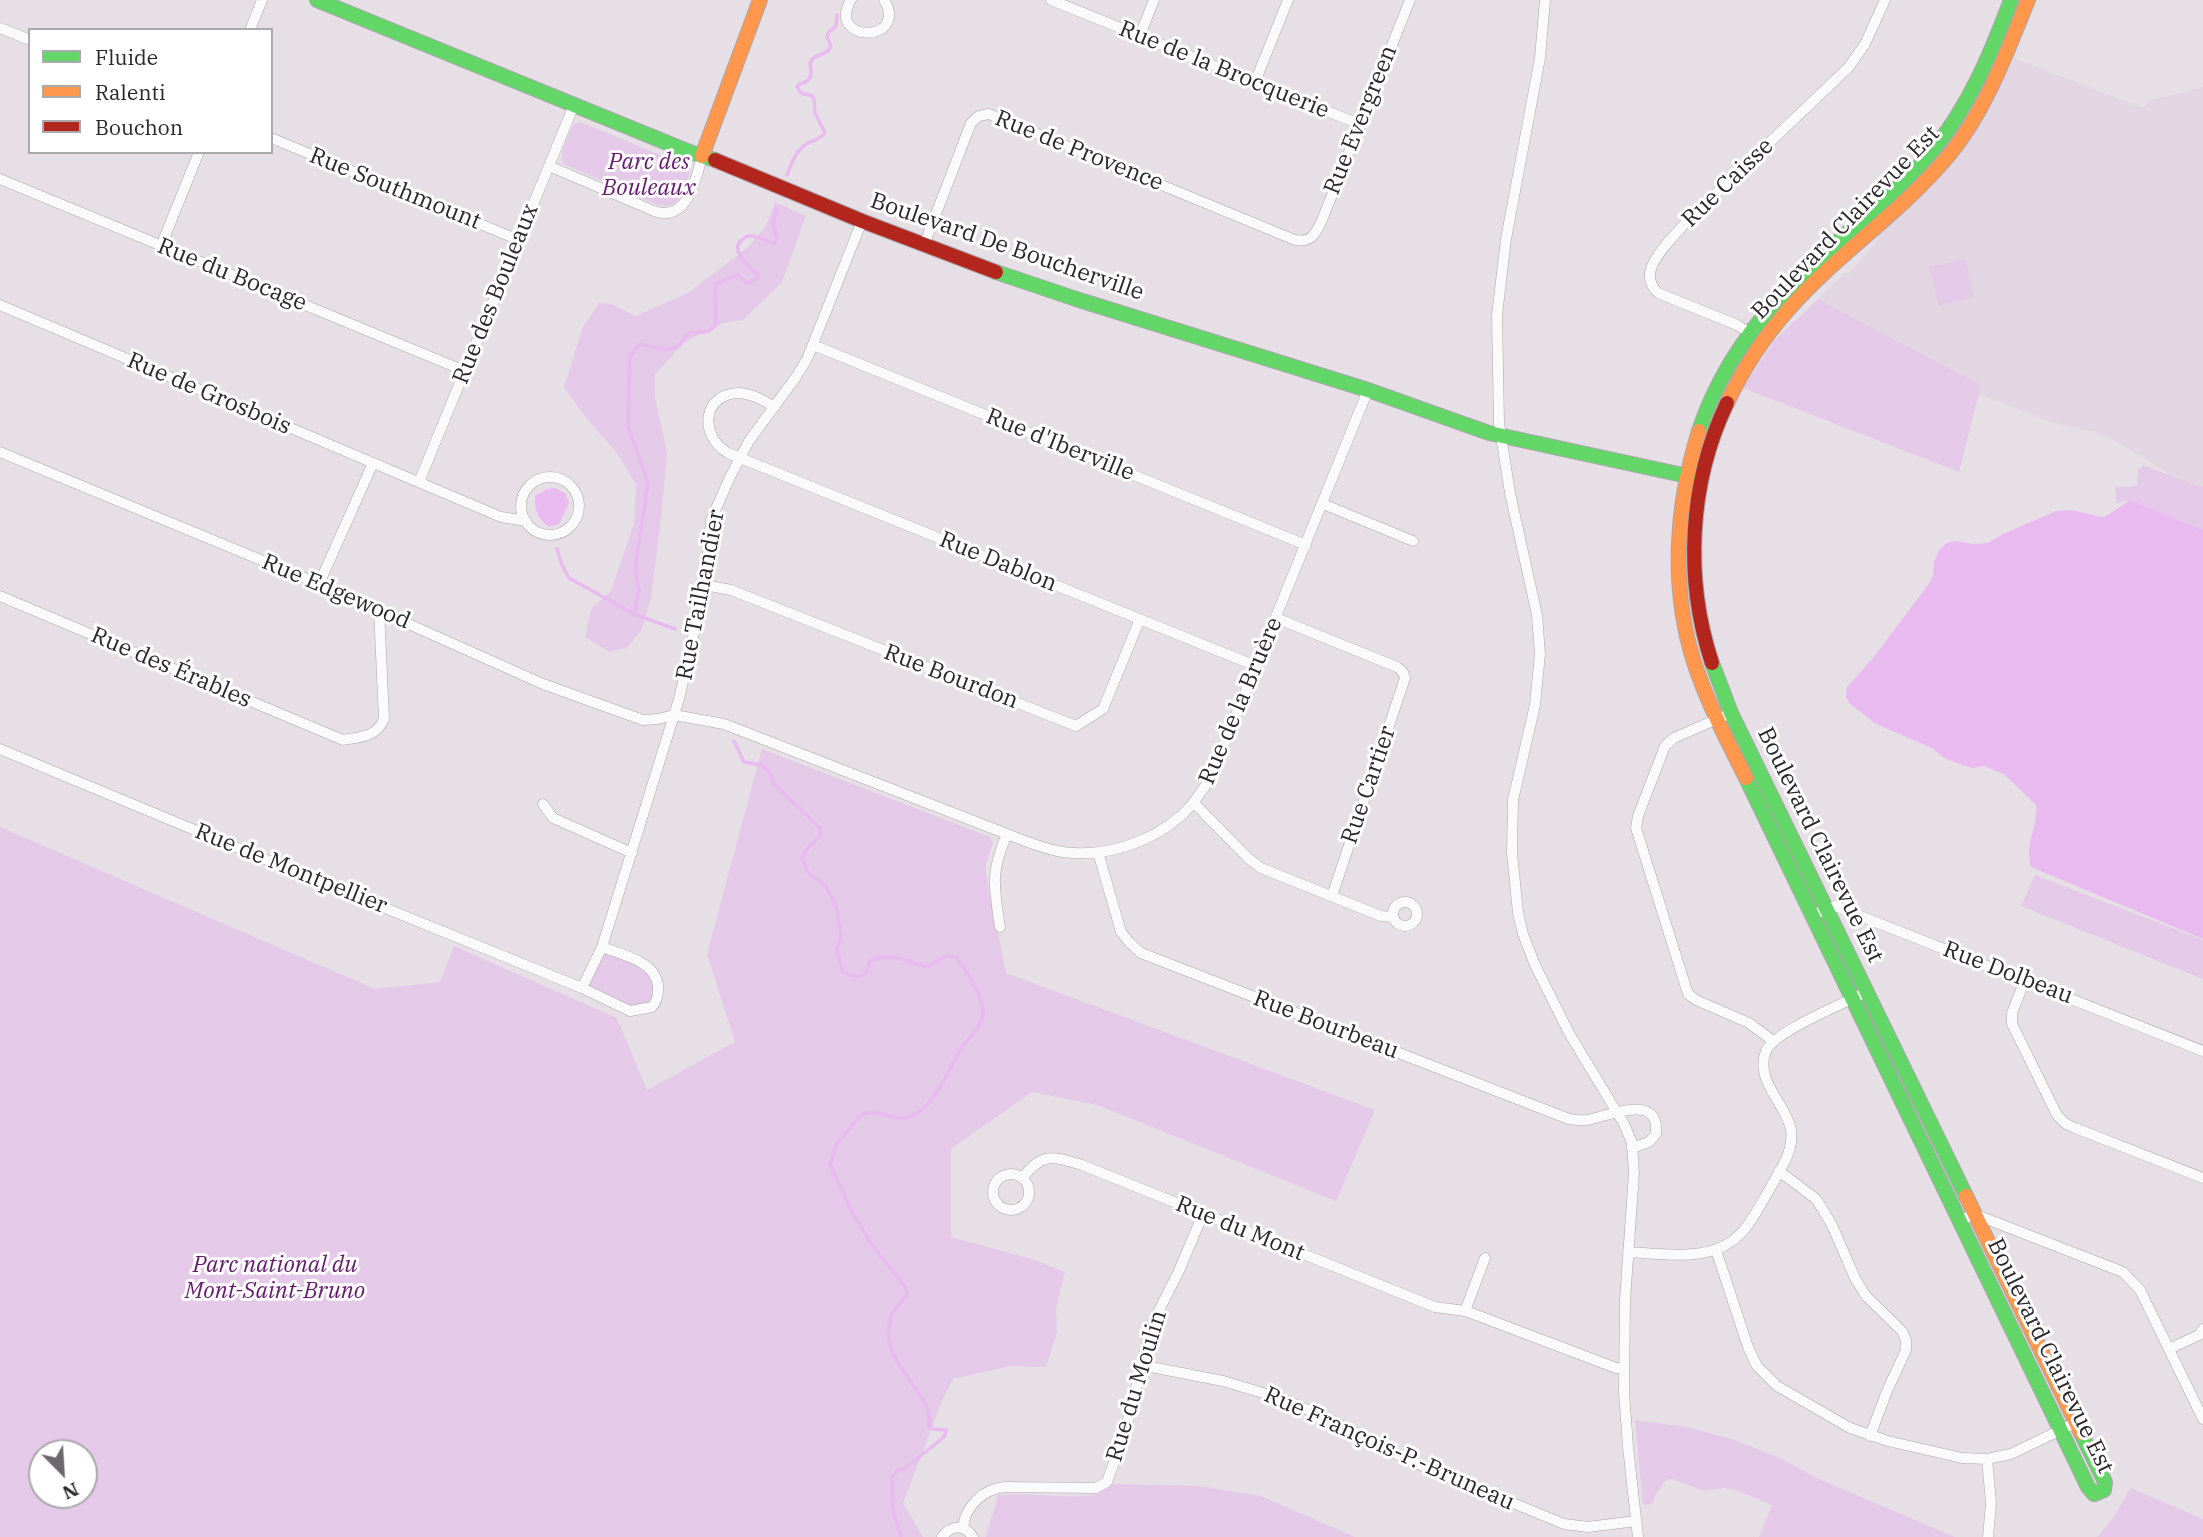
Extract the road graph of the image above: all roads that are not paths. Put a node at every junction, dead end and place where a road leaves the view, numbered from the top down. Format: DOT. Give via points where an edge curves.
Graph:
graph roads {
  1 [pos="262,0"];
  2 [pos="317,0"];
  3 [pos="760,0"];
  4 [pos="884,0"];
  5 [pos="1051,0"];
  6 [pos="1154,0"];
  7 [pos="1288,0"];
  8 [pos="1410,0"];
  9 [pos="1545,0"];
  10 [pos="1885,0"];
  11 [pos="2011,0"];
  12 [pos="846,1"];
  13 [pos="2024,1"];
  14 [pos="0,28"];
  15 [pos="251,28"];
  16 [pos="1140,35"];
  17 [pos="28,39"];
  18 [pos="1255,82"];
  19 [pos="574,105"];
  20 [pos="1359,124"];
  21 [pos="273,139"];
  22 [pos="198,154"];
  23 [pos="702,156"];
  24 [pos="549,166"];
  25 [pos="0,179"];
  26 [pos="862,221"];
  27 [pos="1310,239"];
  28 [pos="519,240"];
  29 [pos="924,245"];
  30 [pos="161,246"];
  31 [pos="0,306"];
  32 [pos="1750,333"];
  33 [pos="813,345"];
  34 [pos="465,371"];
  35 [pos="1368,390"];
  36 [pos="775,407"];
  37 [pos="1500,435"];
  38 [pos="0,452"];
  39 [pos="740,458"];
  40 [pos="373,463"];
  41 [pos="1686,476"];
  42 [pos="1701,479"];
  43 [pos="419,482"];
  44 [pos="1323,504"];
  45 [pos="526,521"];
  46 [pos="1413,541"];
  47 [pos="1306,545"];
  48 [pos="319,584"];
  49 [pos="705,585"];
  50 [pos="0,596"];
  51 [pos="379,610"];
  52 [pos="1276,618"];
  53 [pos="1140,620"];
  54 [pos="1256,666"];
  55 [pos="1731,713"];
  56 [pos="674,715"];
  57 [pos="1717,719"];
  58 [pos="0,749"];
  59 [pos="1194,803"];
  60 [pos="543,804"];
  61 [pos="1007,834"];
  62 [pos="1098,852"];
  63 [pos="632,853"];
  64 [pos="1332,896"];
  65 [pos="1825,909"];
  66 [pos="1812,915"];
  67 [pos="1393,917"];
  68 [pos="1000,927"];
  69 [pos="602,947"];
  70 [pos="2025,980"];
  71 [pos="582,988"];
  72 [pos="1867,992"];
  73 [pos="1852,1000"];
  74 [pos="1773,1041"];
  75 [pos="2203,1051"];
  76 [pos="1618,1112"];
  77 [pos="1632,1148"];
  78 [pos="1779,1171"];
  79 [pos="1022,1178"];
  80 [pos="2203,1178"];
  81 [pos="1203,1214"];
  82 [pos="1973,1214"];
  83 [pos="1960,1221"];
  84 [pos="1716,1250"];
  85 [pos="1628,1252"];
  86 [pos="1485,1258"];
  87 [pos="1465,1311"];
  88 [pos="2203,1329"];
  89 [pos="2169,1349"];
  90 [pos="1141,1365"];
  91 [pos="1624,1369"];
  92 [pos="2203,1419"];
  93 [pos="2074,1423"];
  94 [pos="2060,1430"];
  95 [pos="1870,1436"];
  96 [pos="1987,1459"];
  97 [pos="1636,1521"];
  98 [pos="963,1528"];
  99 [pos="942,1537"];
  100 [pos="973,1537"];
  101 [pos="1638,1537"];
  102 [pos="1988,1537"];
  1 -- 15 [label="street"];
  2 -- 19 [label="street, Boulevard De Boucherville"];
  3 -- 23 [label="street"];
  4 -- 12 [label="street" via="889,11 885,25 867,34 849,24"];
  5 -- 16 [label="street, Rue de la Brocquerie"];
  6 -- 16 [label="street"];
  7 -- 18 [label="street"];
  8 -- 20 [label="street, Rue Evergreen"];
  9 -- 37 [label="street" via="1538,70 1499,284"];
  10 -- 32 [label="street, Rue Caisse" via="1848,68 1694,214 1651,268 1650,282 1658,293"];
  11 -- 32 [label="street, Boulevard Clairevue Est" via="1974,87 1933,149 1791,286"];
  13 -- 42 [label="street, Boulevard Clairevue Est" via="1989,92 1950,154 1805,292 1766,336 1724,407"];
  14 -- 17 [label="street"];
  16 -- 18 [label="street, Rue de la Brocquerie"];
  18 -- 20 [label="street, Rue de la Brocquerie"];
  19 -- 23 [label="street, Boulevard De Boucherville"];
  19 -- 24 [label="street, Rue des Bouleaux"];
  20 -- 27 [label="street, Rue Evergreen" via="1317,232"];
  21 -- 28 [label="street, Rue Southmount"];
  22 -- 30 [label="street"];
  23 -- 24 [label="street" via="685,203 666,214"];
  23 -- 26 [label="street, Boulevard De Boucherville"];
  24 -- 28 [label="street, Rue des Bouleaux"];
  25 -- 30 [label="street, Rue du Bocage"];
  26 -- 29 [label="street, Boulevard De Boucherville"];
  26 -- 33 [label="street, Rue Tailhandier"];
  27 -- 29 [label="street, Rue de Provence" via="1295,240 989,114 971,123"];
  28 -- 34 [label="street, Rue des Bouleaux"];
  29 -- 35 [label="street, Boulevard De Boucherville" via="1076,299"];
  30 -- 34 [label="street, Rue du Bocage"];
  31 -- 40 [label="street, Rue de Grosbois"];
  32 -- 41 [label="street, Boulevard Clairevue Est" via="1708,405"];
  33 -- 36 [label="street, Rue Tailhandier"];
  33 -- 47 [label="street, Rue d'Iberville"];
  34 -- 43 [label="street, Rue des Bouleaux"];
  35 -- 37 [label="street, Boulevard De Boucherville"];
  35 -- 44 [label="street, Rue de la Bruère"];
  36 -- 39 [label="street, Rue Tailhandier"];
  36 -- 39 [label="street, Rue Dablon" via="738,393 713,407 708,423 712,439 720,449"];
  37 -- 41 [label="street, Boulevard De Boucherville"];
  37 -- 76 [label="street" via="1540,643 1535,705 1512,811 1518,913 1535,965 1559,1014"];
  38 -- 48 [label="street, Rue Edgewood"];
  39 -- 49 [label="street, Rue Tailhandier" via="711,520"];
  39 -- 53 [label="street, Rue Dablon"];
  40 -- 43 [label="street, Rue de Grosbois"];
  40 -- 48 [label="street"];
  41 -- 42 [label="street, Boulevard De Boucherville"];
  41 -- 57 [label="street, Boulevard Clairevue Est" via="1677,544 1682,607 1694,662"];
  42 -- 55 [label="street, Boulevard Clairevue Est" via="1694,543 1698,602 1706,646"];
  43 -- 45 [label="street, Rue de Grosbois" via="501,517"];
  44 -- 46 [label="street"];
  44 -- 47 [label="street, Rue de la Bruère"];
  45 -- 45 [label="street" via="541,533 561,533 576,520 576,492 563,480 537,481 522,503"];
  47 -- 52 [label="street, Rue de la Bruère"];
  48 -- 51 [label="street, Rue Edgewood"];
  49 -- 53 [label="street, Rue Bourdon" via="731,590 1076,726 1103,709"];
  49 -- 56 [label="street, Rue Tailhandier"];
  50 -- 51 [label="street, Rue des Érables" via="343,740 372,734 384,719"];
  51 -- 56 [label="street, Rue Edgewood" via="543,684 643,720"];
  52 -- 54 [label="street, Rue de la Bruère"];
  52 -- 64 [label="street, Rue Cartier" via="1397,667 1404,674"];
  53 -- 54 [label="street, Rue Dablon"];
  54 -- 59 [label="street, Rue de la Bruère" via="1210,779"];
  55 -- 57 [label="street"];
  55 -- 65 [label="street, Boulevard Clairevue Est"];
  56 -- 61 [label="street, Rue de la Bruère" via="724,724"];
  56 -- 63 [label="street, Rue Tailhandier"];
  57 -- 66 [label="street, Boulevard Clairevue Est"];
  57 -- 74 [label="street" via="1674,738 1663,749 1636,832 1688,993 1754,1026"];
  58 -- 71 [label="street, Rue de Montpellier"];
  59 -- 62 [label="street, Rue de la Bruère" via="1149,837"];
  59 -- 64 [label="street" via="1256,864"];
  60 -- 63 [label="street" via="554,818"];
  61 -- 62 [label="street, Rue de la Bruère" via="1055,850"];
  61 -- 68 [label="street" via="993,878"];
  62 -- 76 [label="street, Rue Bourbeau" via="1121,932 1141,953 1569,1119 1589,1120"];
  63 -- 69 [label="street, Rue Tailhandier"];
  64 -- 67 [label="street"];
  65 -- 66 [label="street"];
  65 -- 70 [label="street, Rue Dolbeau" via="1835,906"];
  65 -- 72 [label="street, Boulevard Clairevue Est"];
  66 -- 73 [label="street, Boulevard Clairevue Est"];
  69 -- 71 [label="street, Rue Tailhandier"];
  69 -- 71 [label="street, Rue de Montpellier" via="652,970 657,980 656,1002 644,1010 630,1011"];
  70 -- 75 [label="street, Rue Dolbeau"];
  70 -- 80 [label="street" via="2012,1024 2059,1119"];
  72 -- 73 [label="street"];
  72 -- 82 [label="street, Boulevard Clairevue Est"];
  73 -- 74 [label="street"];
  73 -- 83 [label="street, Boulevard Clairevue Est"];
  74 -- 78 [label="street" via="1765,1054 1764,1071 1791,1135 1790,1150"];
  76 -- 77 [label="street"];
  76 -- 77 [label="street, Rue Bourbeau" via="1642,1110 1655,1123 1653,1138"];
  77 -- 85 [label="street"];
  78 -- 84 [label="street" via="1744,1230"];
  78 -- 95 [label="street" via="1816,1199 1866,1296 1906,1340 1906,1350"];
  79 -- 81 [label="street, Rue du Mont" via="1040,1160 1065,1160"];
  81 -- 87 [label="street, Rue du Mont" via="1435,1307"];
  81 -- 90 [label="street, Rue du Moulin" via="1155,1315"];
  82 -- 83 [label="street"];
  82 -- 89 [label="street" via="2123,1272 2140,1290"];
  82 -- 93 [label="street, Boulevard Clairevue Est"];
  83 -- 94 [label="street, Boulevard Clairevue Est"];
  84 -- 85 [label="street" via="1688,1255"];
  84 -- 95 [label="street" via="1751,1354 1762,1372 1784,1391"];
  85 -- 91 [label="street"];
  86 -- 87 [label="street"];
  87 -- 91 [label="street, Rue du Mont"];
  88 -- 89 [label="street"];
  89 -- 92 [label="street"];
  90 -- 97 [label="street, Rue François-P.-Bruneau" via="1223,1381 1283,1399 1406,1459 1564,1524 1582,1527"];
  90 -- 98 [label="street, Rue du Moulin" via="1125,1432 1105,1484 1097,1488 996,1488 964,1514"];
  91 -- 97 [label="street"];
  93 -- 94 [label="street"];
  93 -- 94 [label="street, Boulevard Clairevue Est" via="2106,1485 2101,1493 2090,1491"];
  94 -- 96 [label="street" via="2011,1454"];
  95 -- 96 [label="street" via="1962,1458"];
  96 -- 102 [label="street"];
  97 -- 101 [label="street"];
  98 -- 99 [label="street" via="952,1528"];
  98 -- 100 [label="street"];
}
